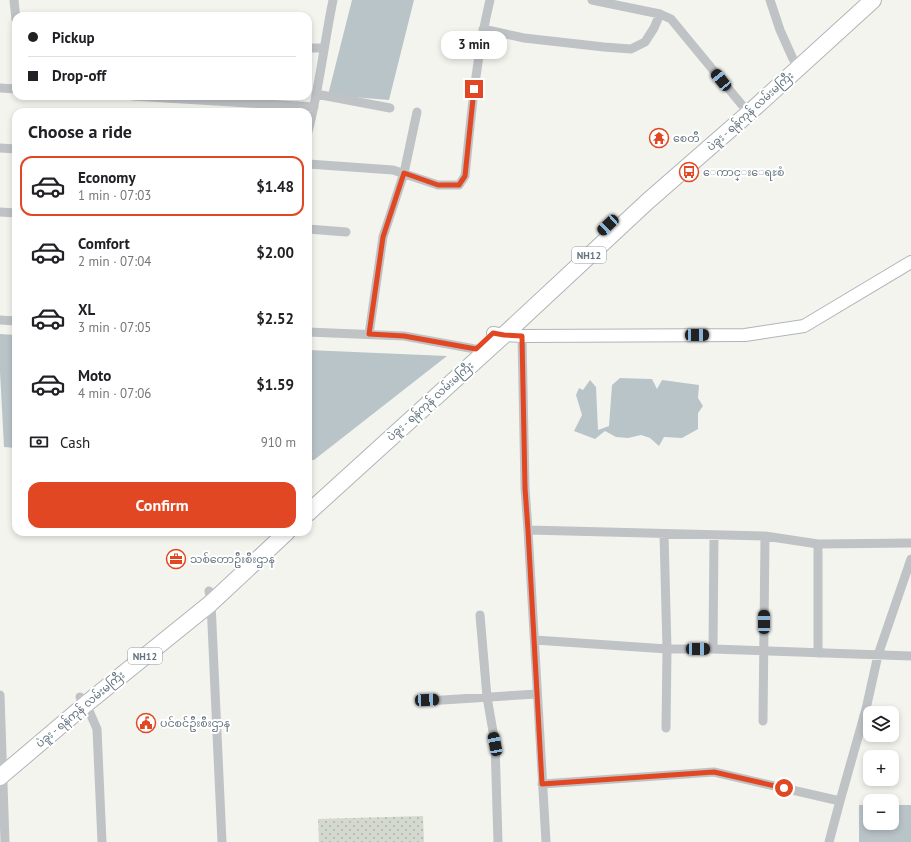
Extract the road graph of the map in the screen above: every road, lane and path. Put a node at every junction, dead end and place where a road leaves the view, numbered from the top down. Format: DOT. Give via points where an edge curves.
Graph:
graph roads {
  1 [pos="14,0"];
  2 [pos="333,0"];
  3 [pos="490,0"];
  4 [pos="592,0"];
  5 [pos="770,0"];
  6 [pos="856,0"];
  7 [pos="873,0"];
  8 [pos="15,12"];
  9 [pos="660,14"];
  10 [pos="483,29"];
  11 [pos="312,48"];
  12 [pos="324,48"];
  13 [pos="793,59"];
  14 [pos="0,88"];
  15 [pos="12,89"];
  16 [pos="316,94"];
  17 [pos="199,100"];
  18 [pos="742,105"];
  19 [pos="314,107"];
  20 [pos="390,108"];
  21 [pos="417,112"];
  22 [pos="312,115"];
  23 [pos="0,148"];
  24 [pos="12,149"];
  25 [pos="312,164"];
  26 [pos="404,173"];
  27 [pos="0,212"];
  28 [pos="12,213"];
  29 [pos="312,229"];
  30 [pos="346,232"];
  31 [pos="911,262"];
  32 [pos="0,320"];
  33 [pos="12,321"];
  34 [pos="312,332"];
  35 [pos="369,334"];
  36 [pos="498,334"];
  37 [pos="522,336"];
  38 [pos="481,350"];
  39 [pos="312,497"];
  40 [pos="312,509"];
  41 [pos="528,530"];
  42 [pos="664,534"];
  43 [pos="714,535"];
  44 [pos="270,536"];
  45 [pos="282,536"];
  46 [pos="765,536"];
  47 [pos="911,543"];
  48 [pos="818,544"];
  49 [pos="911,560"];
  50 [pos="210,597"];
  51 [pos="480,615"];
  52 [pos="535,640"];
  53 [pos="667,649"];
  54 [pos="713,649"];
  55 [pos="764,651"];
  56 [pos="818,653"];
  57 [pos="878,655"];
  58 [pos="911,656"];
  59 [pos="537,694"];
  60 [pos="0,695"];
  61 [pos="487,697"];
  62 [pos="0,700"];
  63 [pos="83,700"];
  64 [pos="427,700"];
  65 [pos="763,721"];
  66 [pos="666,728"];
  67 [pos="1,770"];
  68 [pos="542,784"];
  69 [pos="840,801"];
  70 [pos="5,842"];
  71 [pos="102,842"];
  72 [pos="222,842"];
  73 [pos="498,842"];
  74 [pos="546,842"];
  75 [pos="829,842"];
  1 -- 8 [label="street"];
  2 -- 12 [label="street"];
  3 -- 10 [label="street"];
  4 -- 9 [label="street"];
  5 -- 13 [label="street"];
  6 -- 13 [label="highway, ပဲခူး - ရန်ကုန် လမ်းမကြီး / NH12"];
  7 -- 36 [label="highway, ပဲခူး - ရန်ကုန် လမ်းမကြီး / NH12"];
  9 -- 10 [label="street" via="645,42 630,49 524,38"];
  9 -- 18 [label="street" via="671,19"];
  10 -- 26 [label="street" via="475,75 465,176 459,185 438,185"];
  11 -- 12 [label="street"];
  12 -- 16 [label="street"];
  13 -- 18 [label="highway, ပဲခူး - ရန်ကုန် လမ်းမကြီး / NH12"];
  14 -- 15 [label="street"];
  16 -- 19 [label="street"];
  16 -- 20 [label="street"];
  17 -- 19 [label="street"];
  18 -- 36 [label="highway, ပဲခူး - ရန်ကုန် လမ်းမကြီး / NH12" via="642,194"];
  19 -- 22 [label="street"];
  21 -- 26 [label="street"];
  23 -- 24 [label="street"];
  25 -- 26 [label="street"];
  26 -- 35 [label="street" via="383,237"];
  27 -- 28 [label="street"];
  29 -- 30 [label="street"];
  31 -- 37 [label="street" via="804,326 745,335"];
  32 -- 33 [label="street"];
  34 -- 35 [label="street"];
  35 -- 38 [label="street" via="404,336"];
  36 -- 37 [label="street"];
  36 -- 38 [label="highway, ပဲခူး - ရန်ကုန် လမ်းမကြီး / NH12"];
  37 -- 41 [label="street"];
  38 -- 39 [label="highway, ပဲခူး - ရန်ကုန် လမ်းမကြီး / NH12"];
  38 -- 40 [label="highway, ပဲခူး - ရန်ကုန် လမ်းမကြီး / NH12"];
  41 -- 42 [label="street"];
  41 -- 52 [label="street"];
  42 -- 43 [label="street"];
  42 -- 53 [label="street"];
  43 -- 46 [label="street"];
  43 -- 54 [label="street"];
  44 -- 50 [label="highway, ပဲခူး - ရန်ကုန် လမ်းမကြီး / NH12"];
  45 -- 50 [label="highway, ပဲခူး - ရန်ကုန် လမ်းမကြီး / NH12"];
  46 -- 48 [label="street"];
  46 -- 55 [label="street"];
  47 -- 48 [label="street"];
  48 -- 56 [label="street"];
  49 -- 57 [label="street"];
  50 -- 63 [label="highway, ပဲခူး - ရန်ကုန် လမ်းမကြီး / NH12"];
  50 -- 72 [label="street"];
  51 -- 61 [label="street"];
  52 -- 53 [label="street"];
  52 -- 59 [label="street"];
  53 -- 54 [label="street"];
  53 -- 66 [label="street"];
  54 -- 55 [label="street"];
  55 -- 56 [label="street"];
  55 -- 65 [label="street"];
  56 -- 57 [label="street"];
  57 -- 58 [label="street"];
  57 -- 69 [label="street"];
  59 -- 61 [label="street"];
  59 -- 68 [label="street"];
  60 -- 62 [label="street"];
  61 -- 64 [label="street"];
  61 -- 73 [label="street" via="495,744"];
  62 -- 67 [label="street"];
  63 -- 67 [label="highway, ပဲခူး - ရန်ကုန် လမ်းမကြီး / NH12"];
  63 -- 71 [label="street" via="97,728"];
  67 -- 70 [label="street"];
  68 -- 69 [label="street" via="714,772"];
  68 -- 74 [label="street"];
  69 -- 75 [label="street"];
}
